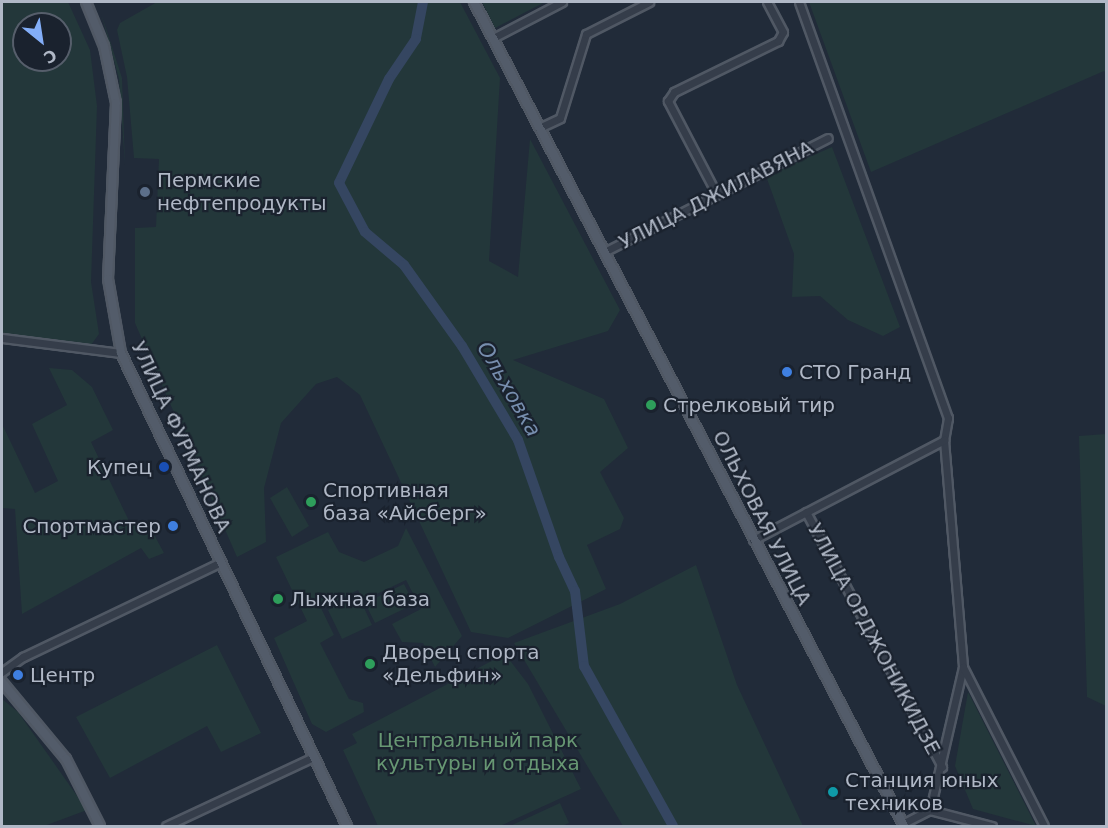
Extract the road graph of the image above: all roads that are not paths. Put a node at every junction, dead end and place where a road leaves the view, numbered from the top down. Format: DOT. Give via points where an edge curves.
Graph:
graph roads {
  1 [pos="86,2"];
  2 [pos="474,2"];
  3 [pos="562,2"];
  4 [pos="649,2"];
  5 [pos="767,2"];
  6 [pos="799,2"];
  7 [pos="493,38"];
  8 [pos="539,128"];
  9 [pos="828,138"];
  10 [pos="716,193"];
  11 [pos="604,252"];
  12 [pos="2,338"];
  13 [pos="121,353"];
  14 [pos="944,440"];
  15 [pos="806,512"];
  16 [pos="753,540"];
  17 [pos="221,562"];
  18 [pos="963,668"];
  19 [pos="2,672"];
  20 [pos="2,682"];
  21 [pos="313,757"];
  22 [pos="942,766"];
  23 [pos="930,810"];
  24 [pos="965,819"];
  25 [pos="100,826"];
  26 [pos="166,826"];
  27 [pos="347,826"];
  28 [pos="901,826"];
  29 [pos="969,826"];
  30 [pos="992,826"];
  31 [pos="1044,826"];
  1 -- 13 [label="main road, УЛИЦА ФУРМАНОВА" via="104,46 116,103 108,279"];
  2 -- 7 [label="main road, ОЛЬХОВАЯ УЛИЦА"];
  3 -- 7 [label="street"];
  4 -- 8 [label="street" via="586,34 560,118"];
  5 -- 10 [label="street" via="783,32 778,40 674,92 668,101"];
  6 -- 14 [label="street" via="948,418"];
  7 -- 8 [label="main road, ОЛЬХОВАЯ УЛИЦА"];
  8 -- 11 [label="main road, ОЛЬХОВАЯ УЛИЦА"];
  9 -- 10 [label="street, УЛИЦА ДЖИЛАВЯНА"];
  10 -- 11 [label="street, УЛИЦА ДЖИЛАВЯНА"];
  11 -- 16 [label="main road, ОЛЬХОВАЯ УЛИЦА"];
  12 -- 13 [label="street"];
  13 -- 17 [label="main road, УЛИЦА ФУРМАНОВА"];
  14 -- 15 [label="street"];
  14 -- 18 [label="street"];
  15 -- 16 [label="street"];
  15 -- 22 [label="street, УЛИЦА ОРДЖОНИКИДЗЕ"];
  16 -- 28 [label="main road, ОЛЬХОВАЯ УЛИЦА"];
  17 -- 19 [label="street" via="23,657"];
  17 -- 21 [label="main road, УЛИЦА ФУРМАНОВА"];
  18 -- 22 [label="street"];
  18 -- 31 [label="street"];
  20 -- 25 [label="main road" via="66,759"];
  21 -- 26 [label="street"];
  21 -- 27 [label="main road, УЛИЦА ФУРМАНОВА"];
  22 -- 23 [label="street"];
  23 -- 24 [label="street"];
  23 -- 28 [label="street"];
  24 -- 29 [label="street"];
  24 -- 30 [label="street"];
}
